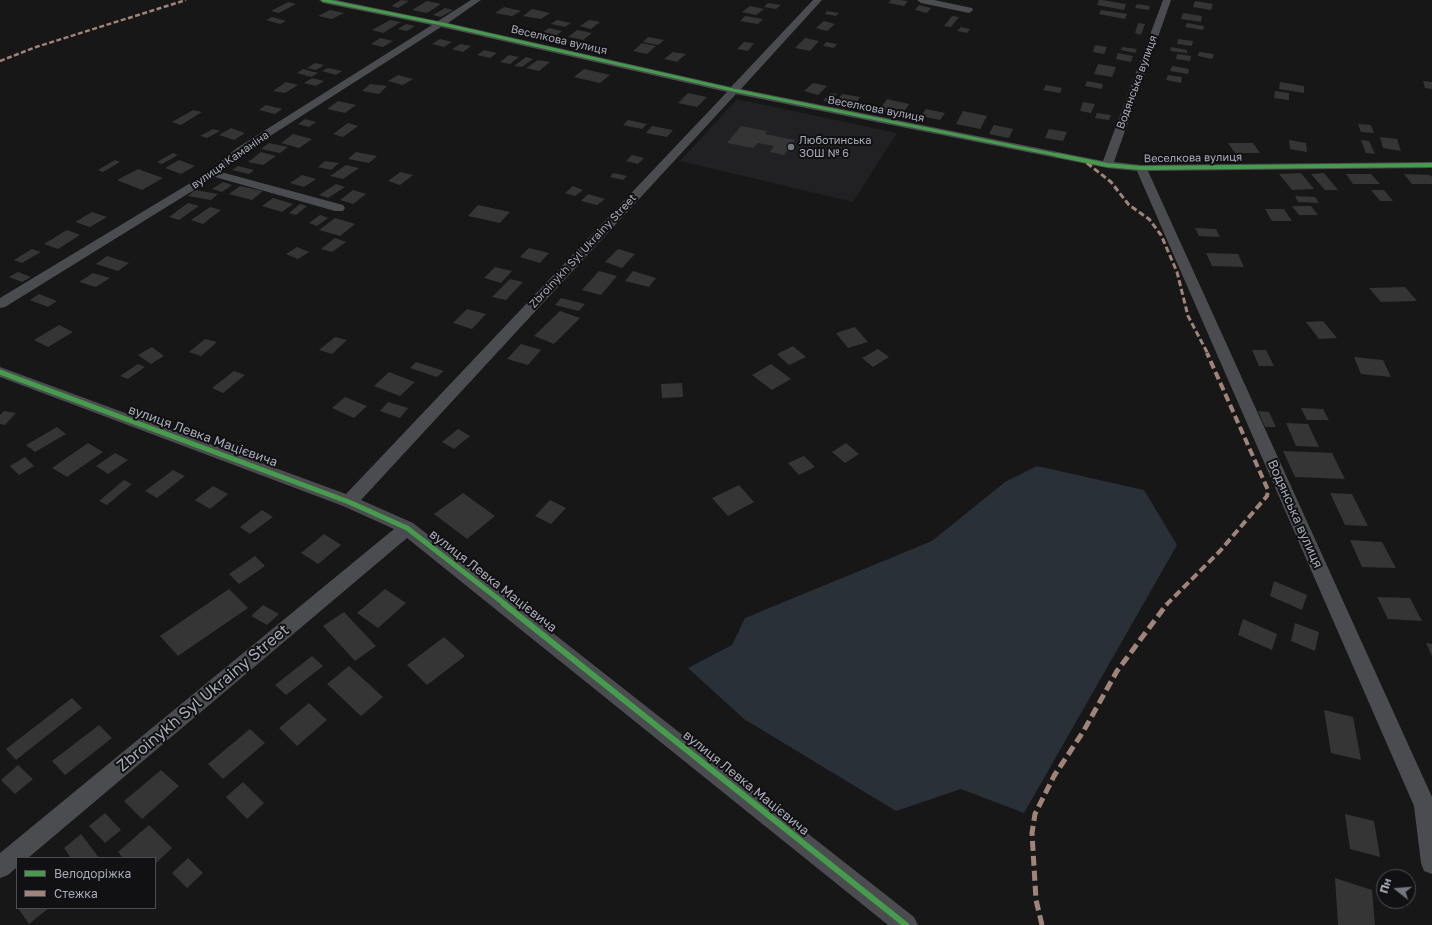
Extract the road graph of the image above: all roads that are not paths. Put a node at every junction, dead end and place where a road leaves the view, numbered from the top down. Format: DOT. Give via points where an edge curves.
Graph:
graph roads {
  1 [pos="323,0"];
  2 [pos="478,0"];
  3 [pos="818,0"];
  4 [pos="921,0"];
  5 [pos="1166,0"];
  6 [pos="969,10"];
  7 [pos="442,24"];
  8 [pos="733,90"];
  9 [pos="1107,165"];
  10 [pos="1432,165"];
  11 [pos="1140,168"];
  12 [pos="213,173"];
  13 [pos="339,208"];
  14 [pos="0,304"];
  15 [pos="0,372"];
  16 [pos="349,502"];
  17 [pos="407,528"];
  18 [pos="1429,806"];
  19 [pos="1432,863"];
  20 [pos="0,867"];
  21 [pos="906,925"];
  1 -- 7 [label="street, Веселкова вулиця"];
  2 -- 7 [label="street, вулиця Каманіна"];
  3 -- 8 [label="street, Zbroinykh Syl Ukrainy Street"];
  4 -- 6 [label="street"];
  5 -- 9 [label="street, Водянська вулиця"];
  7 -- 8 [label="street, Веселкова вулиця"];
  7 -- 12 [label="street, вулиця Каманіна" via="241,150"];
  8 -- 9 [label="street, Веселкова вулиця"];
  8 -- 16 [label="street, Zbroinykh Syl Ukrainy Street"];
  9 -- 11 [label="street, Веселкова вулиця"];
  10 -- 11 [label="street, Веселкова вулиця"];
  11 -- 18 [label="street, Водянська вулиця"];
  12 -- 13 [label="street"];
  12 -- 14 [label="street, вулиця Каманіна"];
  15 -- 16 [label="street, вулиця Левка Мацієвича"];
  16 -- 17 [label="street, вулиця Левка Мацієвича"];
  17 -- 20 [label="street, Zbroinykh Syl Ukrainy Street"];
  17 -- 21 [label="street, вулиця Левка Мацієвича"];
  18 -- 19 [label="street, Водянська вулиця"];
}
